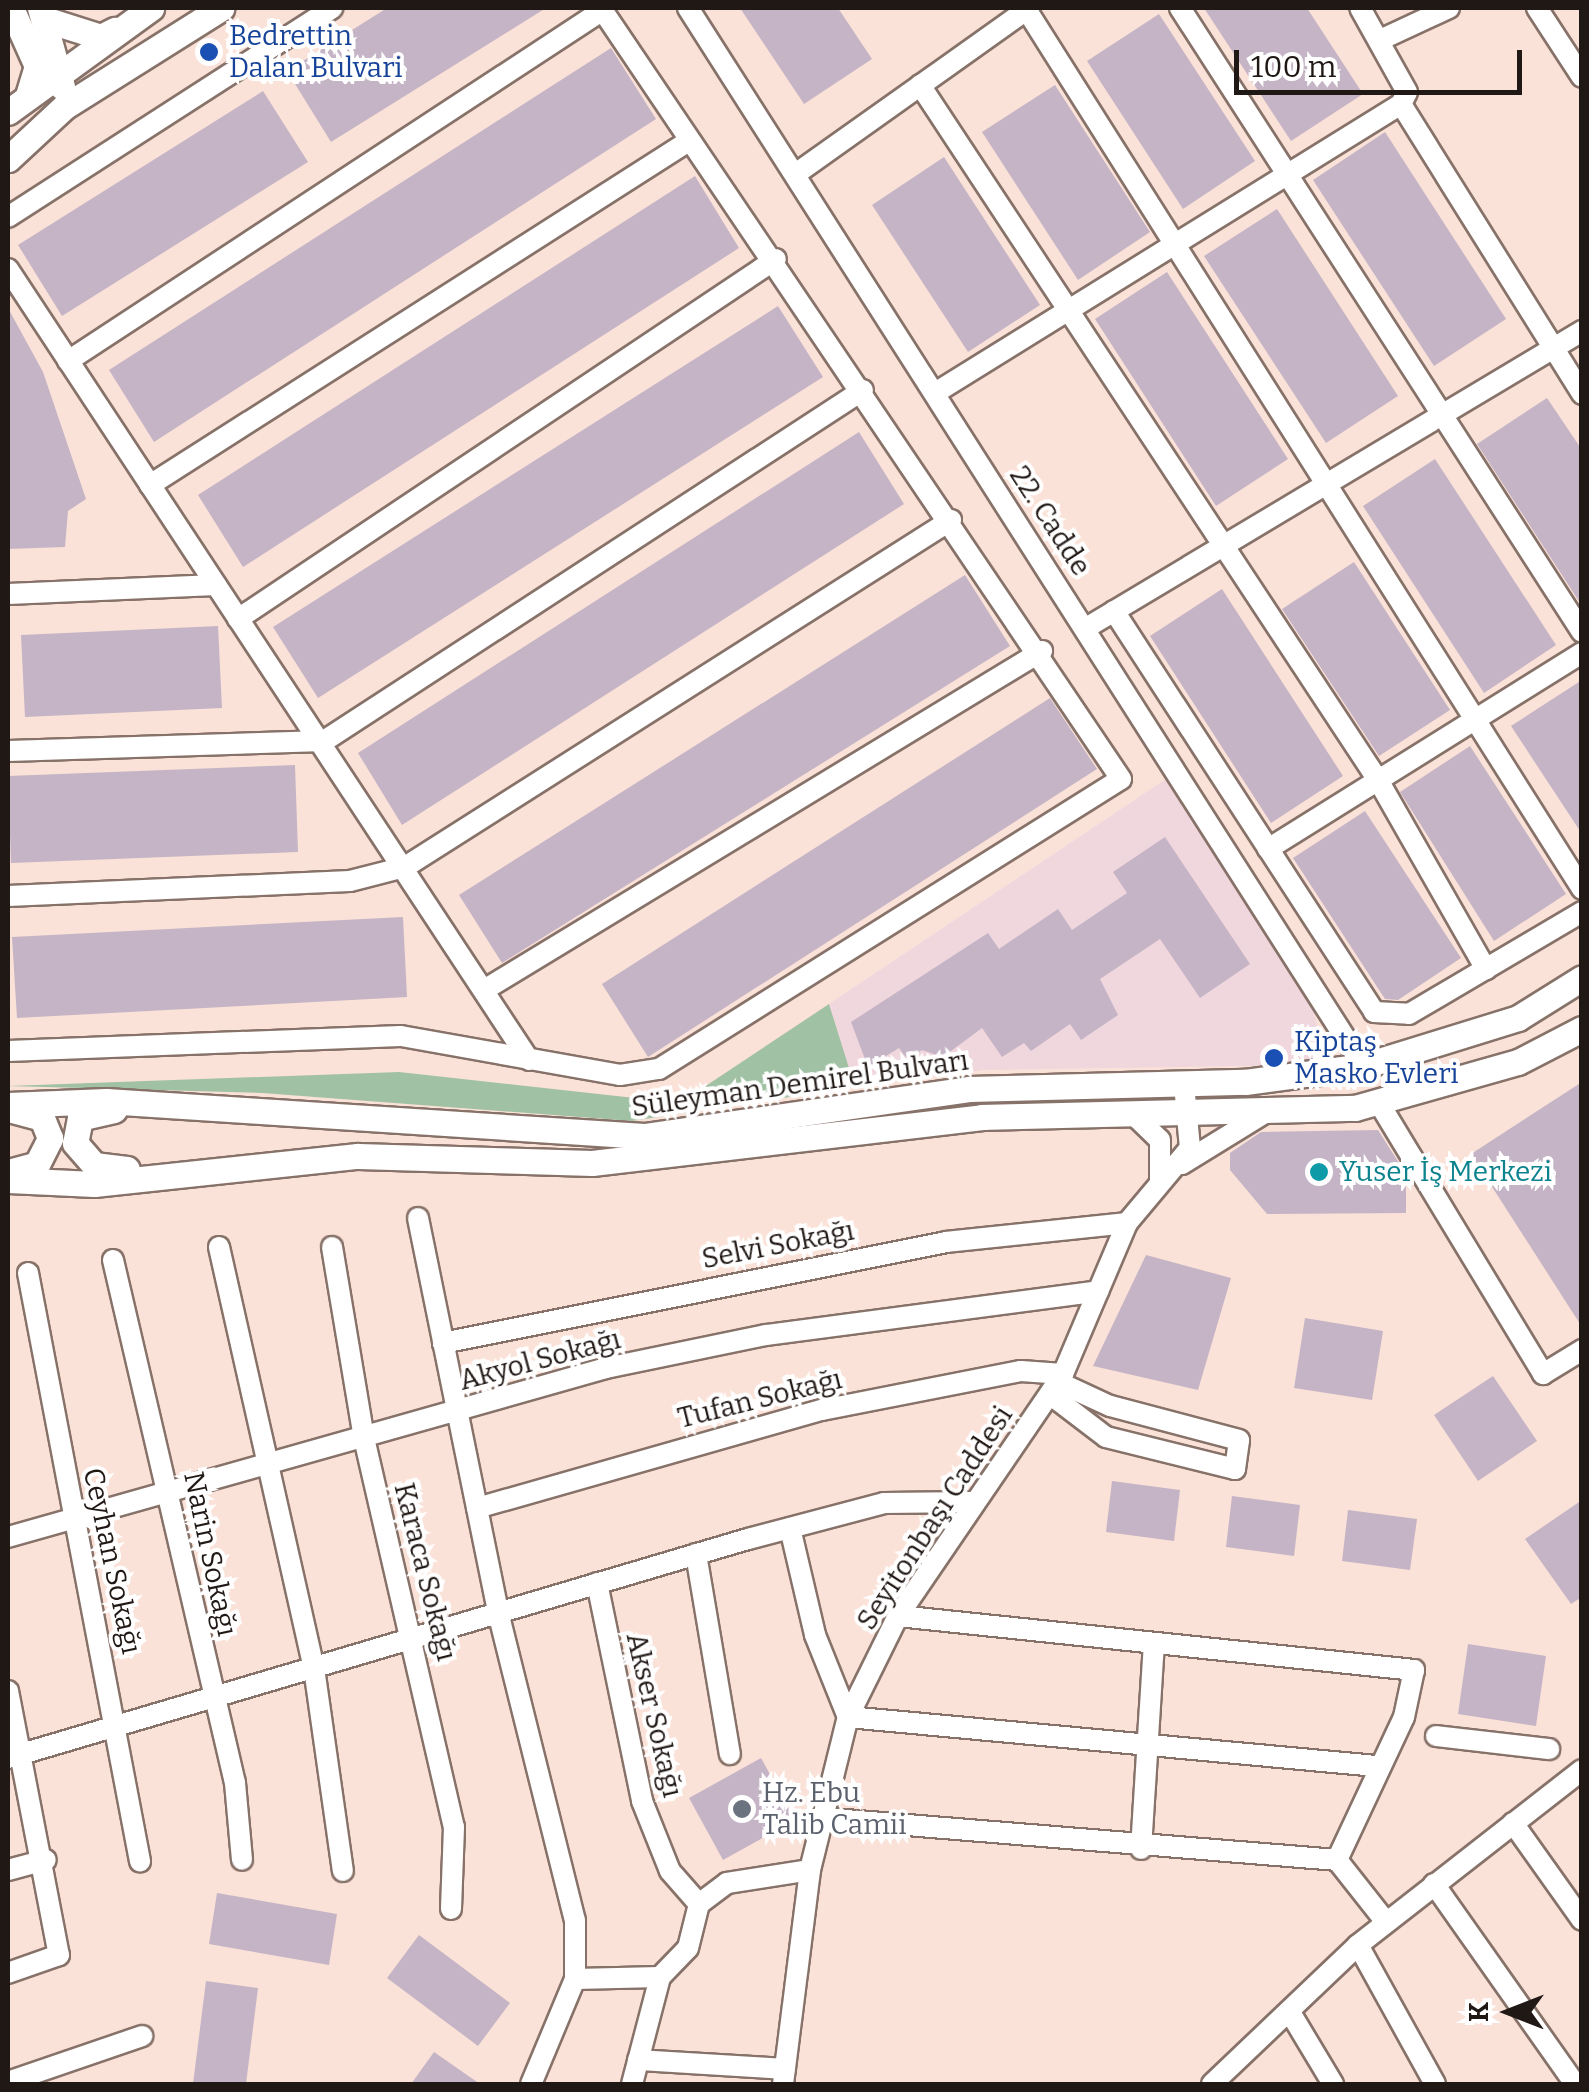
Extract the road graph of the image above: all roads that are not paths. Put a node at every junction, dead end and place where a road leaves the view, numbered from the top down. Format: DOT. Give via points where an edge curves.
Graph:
graph roads {
  1 [pos="11,8"];
  2 [pos="151,8"];
  3 [pos="221,8"];
  4 [pos="332,8"];
  5 [pos="688,8"];
  6 [pos="1027,8"];
  7 [pos="1180,8"];
  8 [pos="1360,8"];
  9 [pos="1449,8"];
  10 [pos="1538,8"];
  11 [pos="602,9"];
  12 [pos="43,14"];
  13 [pos="124,25"];
  14 [pos="1380,40"];
  15 [pos="60,73"];
  16 [pos="1582,77"];
  17 [pos="920,86"];
  18 [pos="28,96"];
  19 [pos="1402,104"];
  20 [pos="64,107"];
  21 [pos="8,112"];
  22 [pos="689,141"];
  23 [pos="8,158"];
  24 [pos="797,173"];
  25 [pos="1286,174"];
  26 [pos="8,217"];
  27 [pos="1174,244"];
  28 [pos="776,259"];
  29 [pos="8,269"];
  30 [pos="1069,310"];
  31 [pos="1582,332"];
  32 [pos="1554,351"];
  33 [pos="68,361"];
  34 [pos="863,390"];
  35 [pos="935,393"];
  36 [pos="1582,394"];
  37 [pos="1448,416"];
  38 [pos="150,485"];
  39 [pos="1327,487"];
  40 [pos="950,520"];
  41 [pos="1220,549"];
  42 [pos="216,585"];
  43 [pos="8,594"];
  44 [pos="1114,611"];
  45 [pos="238,618"];
  46 [pos="1086,628"];
  47 [pos="1582,632"];
  48 [pos="1042,651"];
  49 [pos="1582,653"];
  50 [pos="1477,718"];
  51 [pos="324,741"];
  52 [pos="8,751"];
  53 [pos="1378,780"];
  54 [pos="1268,848"];
  55 [pos="405,867"];
  56 [pos="1582,890"];
  57 [pos="8,896"];
  58 [pos="1582,912"];
  59 [pos="1486,969"];
  60 [pos="1582,978"];
  61 [pos="484,990"];
  62 [pos="1582,1029"];
  63 [pos="8,1051"];
  64 [pos="530,1060"];
  65 [pos="1363,1066"];
  66 [pos="1184,1085"];
  67 [pos="1379,1102"];
  68 [pos="8,1107"];
  69 [pos="159,1109"];
  70 [pos="1268,1111"];
  71 [pos="1194,1113"];
  72 [pos="1133,1114"];
  73 [pos="156,1170"];
  74 [pos="8,1176"];
  75 [pos="1160,1180"];
  76 [pos="418,1218"];
  77 [pos="1127,1224"];
  78 [pos="219,1247"];
  79 [pos="332,1247"];
  80 [pos="114,1260"];
  81 [pos="28,1272"];
  82 [pos="1098,1292"];
  83 [pos="443,1343"];
  84 [pos="1582,1350"];
  85 [pos="1057,1384"];
  86 [pos="457,1412"];
  87 [pos="364,1438"];
  88 [pos="271,1464"];
  89 [pos="170,1492"];
  90 [pos="972,1502"];
  91 [pos="476,1508"];
  92 [pos="74,1519"];
  93 [pos="790,1528"];
  94 [pos="8,1536"];
  95 [pos="696,1554"];
  96 [pos="597,1583"];
  97 [pos="498,1612"];
  98 [pos="898,1616"];
  99 [pos="414,1637"];
  100 [pos="1154,1644"];
  101 [pos="314,1668"];
  102 [pos="8,1691"];
  103 [pos="211,1699"];
  104 [pos="848,1717"];
  105 [pos="118,1726"];
  106 [pos="1436,1736"];
  107 [pos="1145,1749"];
  108 [pos="1549,1749"];
  109 [pos="730,1754"];
  110 [pos="16,1756"];
  111 [pos="1376,1766"];
  112 [pos="1582,1770"];
  113 [pos="821,1818"];
  114 [pos="1513,1823"];
  115 [pos="1140,1849"];
  116 [pos="46,1860"];
  117 [pos="242,1860"];
  118 [pos="1337,1860"];
  119 [pos="140,1861"];
  120 [pos="8,1870"];
  121 [pos="810,1870"];
  122 [pos="343,1871"];
  123 [pos="1434,1884"];
  124 [pos="699,1904"];
  125 [pos="451,1910"];
  126 [pos="1582,1920"];
  127 [pos="1386,1922"];
  128 [pos="1358,1946"];
  129 [pos="8,1973"];
  130 [pos="660,1977"];
  131 [pos="575,1979"];
  132 [pos="1291,2014"];
  133 [pos="142,2036"];
  134 [pos="638,2060"];
  135 [pos="784,2077"];
  136 [pos="1224,2080"];
  137 [pos="8,2082"];
  138 [pos="531,2084"];
  139 [pos="632,2084"];
  140 [pos="1333,2084"];
  141 [pos="1435,2084"];
  142 [pos="1576,2084"];
  1 -- 18 [label="main road" via="37,66"];
  2 -- 13 [label="main road"];
  3 -- 20 [label="main road"];
  4 -- 26 [label="street"];
  5 -- 24 [label="street, 22. Cadde"];
  6 -- 17 [label="street"];
  6 -- 27 [label="street"];
  7 -- 25 [label="street"];
  8 -- 14 [label="street"];
  9 -- 14 [label="street"];
  10 -- 16 [label="street"];
  11 -- 22 [label="street"];
  11 -- 33 [label="street"];
  12 -- 13 [label="main road" via="101,37"];
  12 -- 15 [label="main road"];
  13 -- 15 [label="main road"];
  14 -- 19 [label="street" via="1408,92"];
  15 -- 18 [label="main road"];
  15 -- 20 [label="main road"];
  17 -- 24 [label="street"];
  17 -- 30 [label="street"];
  18 -- 21 [label="main road"];
  19 -- 25 [label="street"];
  19 -- 32 [label="street"];
  20 -- 23 [label="main road"];
  22 -- 28 [label="street"];
  22 -- 38 [label="street"];
  24 -- 35 [label="street, 22. Cadde"];
  25 -- 27 [label="street"];
  25 -- 37 [label="street"];
  27 -- 30 [label="street"];
  27 -- 39 [label="street"];
  28 -- 34 [label="street"];
  28 -- 45 [label="street"];
  29 -- 33 [label="street"];
  30 -- 35 [label="street"];
  30 -- 41 [label="street"];
  31 -- 32 [label="street"];
  32 -- 36 [label="street"];
  32 -- 37 [label="street"];
  33 -- 38 [label="street"];
  34 -- 40 [label="street"];
  34 -- 51 [label="street"];
  35 -- 46 [label="street, 22. Cadde"];
  37 -- 39 [label="street"];
  37 -- 47 [label="street"];
  38 -- 42 [label="street"];
  39 -- 41 [label="street"];
  39 -- 50 [label="street"];
  40 -- 48 [label="street"];
  40 -- 55 [label="street"];
  41 -- 44 [label="street"];
  41 -- 53 [label="street"];
  42 -- 43 [label="street"];
  42 -- 45 [label="street"];
  44 -- 46 [label="street"];
  44 -- 54 [label="street"];
  45 -- 51 [label="street"];
  46 -- 65 [label="street, 22. Cadde"];
  48 -- 61 [label="street"];
  48 -- 64 [label="street" via="1121,779 659,1070 620,1074"];
  49 -- 50 [label="street"];
  50 -- 53 [label="street"];
  50 -- 56 [label="street"];
  51 -- 52 [label="street"];
  51 -- 55 [label="street"];
  53 -- 54 [label="street"];
  53 -- 59 [label="street"];
  54 -- 59 [label="street" via="1374,1012 1409,1014"];
  55 -- 57 [label="street" via="350,880"];
  55 -- 61 [label="street"];
  58 -- 59 [label="street"];
  60 -- 65 [label="main road, Süleyman Demirel Bulvarı" via="1500,1025"];
  61 -- 64 [label="street"];
  62 -- 67 [label="main road, Süleyman Demirel Bulvarı" via="1518,1062"];
  63 -- 64 [label="street" via="401,1036"];
  65 -- 66 [label="main road, Süleyman Demirel Bulvarı"];
  66 -- 69 [label="main road, Süleyman Demirel Bulvarı" via="969,1089 609,1138"];
  66 -- 71 [label="street"];
  67 -- 70 [label="main road, Süleyman Demirel Bulvarı"];
  67 -- 84 [label="street" via="1543,1374"];
  68 -- 69 [label="main road, Süleyman Demirel Bulvarı" via="78,1100"];
  68 -- 74 [label="main road" via="34,1112 50,1138 37,1164"];
  69 -- 73 [label="main road" via="88,1112 75,1128 94,1165"];
  70 -- 71 [label="main road, Süleyman Demirel Bulvarı"];
  70 -- 75 [label="street, Seyitonbaşı Caddesi"];
  71 -- 72 [label="main road, Süleyman Demirel Bulvarı"];
  71 -- 75 [label="street, Seyitonbaşı Caddesi" via="1190,1148"];
  72 -- 73 [label="main road, Süleyman Demirel Bulvarı" via="982,1116 592,1163 358,1156"];
  72 -- 75 [label="street" via="1160,1140"];
  73 -- 74 [label="main road, Süleyman Demirel Bulvarı" via="94,1184"];
  75 -- 77 [label="street, Seyitonbaşı Caddesi"];
  76 -- 83 [label="street"];
  77 -- 82 [label="street, Seyitonbaşı Caddesi"];
  77 -- 83 [label="street, Selvi Sokağı" via="946,1242"];
  78 -- 88 [label="street"];
  79 -- 87 [label="street, Karaca Sokağı"];
  80 -- 89 [label="street, Narin Sokağı"];
  81 -- 92 [label="street, Ceyhan Sokağı"];
  82 -- 85 [label="street, Seyitonbaşı Caddesi"];
  82 -- 86 [label="street, Akyol Sokağı" via="766,1335"];
  83 -- 86 [label="street"];
  85 -- 85 [label="street" via="1106,1438 1235,1470 1239,1440 1110,1406"];
  85 -- 90 [label="street, Seyitonbaşı Caddesi"];
  85 -- 91 [label="street, Tufan Sokağı" via="1021,1371 822,1410"];
  86 -- 87 [label="street, Akyol Sokağı"];
  86 -- 91 [label="street"];
  87 -- 88 [label="street, Akyol Sokağı"];
  87 -- 99 [label="street, Karaca Sokağı"];
  88 -- 89 [label="street, Akyol Sokağı"];
  88 -- 101 [label="street"];
  89 -- 92 [label="street, Akyol Sokağı"];
  89 -- 103 [label="street, Narin Sokağı"];
  90 -- 93 [label="street" via="884,1503"];
  90 -- 98 [label="street, Seyitonbaşı Caddesi"];
  91 -- 97 [label="street"];
  92 -- 94 [label="street, Akyol Sokağı"];
  92 -- 105 [label="street, Ceyhan Sokağı"];
  93 -- 95 [label="street"];
  93 -- 104 [label="street" via="815,1635"];
  95 -- 96 [label="street"];
  95 -- 109 [label="street"];
  96 -- 97 [label="street"];
  96 -- 124 [label="street, Akser Sokağı" via="642,1801 670,1871"];
  97 -- 99 [label="street"];
  97 -- 131 [label="street" via="575,1920"];
  98 -- 100 [label="street"];
  98 -- 104 [label="street, Seyitonbaşı Caddesi"];
  99 -- 101 [label="street"];
  99 -- 125 [label="street, Karaca Sokağı" via="454,1826"];
  100 -- 107 [label="street"];
  100 -- 111 [label="street" via="1414,1670 1404,1717"];
  101 -- 103 [label="street"];
  101 -- 122 [label="street"];
  102 -- 110 [label="street"];
  103 -- 105 [label="street"];
  103 -- 117 [label="street, Narin Sokağı" via="234,1782"];
  104 -- 107 [label="street"];
  104 -- 113 [label="street, Seyitonbaşı Caddesi"];
  105 -- 110 [label="street"];
  105 -- 119 [label="street, Ceyhan Sokağı"];
  106 -- 108 [label="street"];
  107 -- 111 [label="street"];
  107 -- 115 [label="street"];
  110 -- 116 [label="street"];
  111 -- 118 [label="street"];
  112 -- 114 [label="street"];
  113 -- 115 [label="street"];
  113 -- 121 [label="street, Seyitonbaşı Caddesi"];
  114 -- 123 [label="street"];
  114 -- 126 [label="street"];
  115 -- 118 [label="street"];
  116 -- 120 [label="street"];
  116 -- 129 [label="street" via="58,1955"];
  118 -- 127 [label="street"];
  121 -- 124 [label="street" via="727,1884"];
  121 -- 135 [label="street, Seyitonbaşı Caddesi"];
  123 -- 127 [label="street"];
  123 -- 142 [label="street"];
  124 -- 130 [label="street" via="688,1948"];
  127 -- 128 [label="street"];
  128 -- 132 [label="street"];
  128 -- 141 [label="street"];
  130 -- 131 [label="street"];
  130 -- 134 [label="street"];
  131 -- 138 [label="street"];
  132 -- 136 [label="street"];
  132 -- 140 [label="street"];
  133 -- 137 [label="street"];
  134 -- 135 [label="street"];
  134 -- 139 [label="street"];
}
